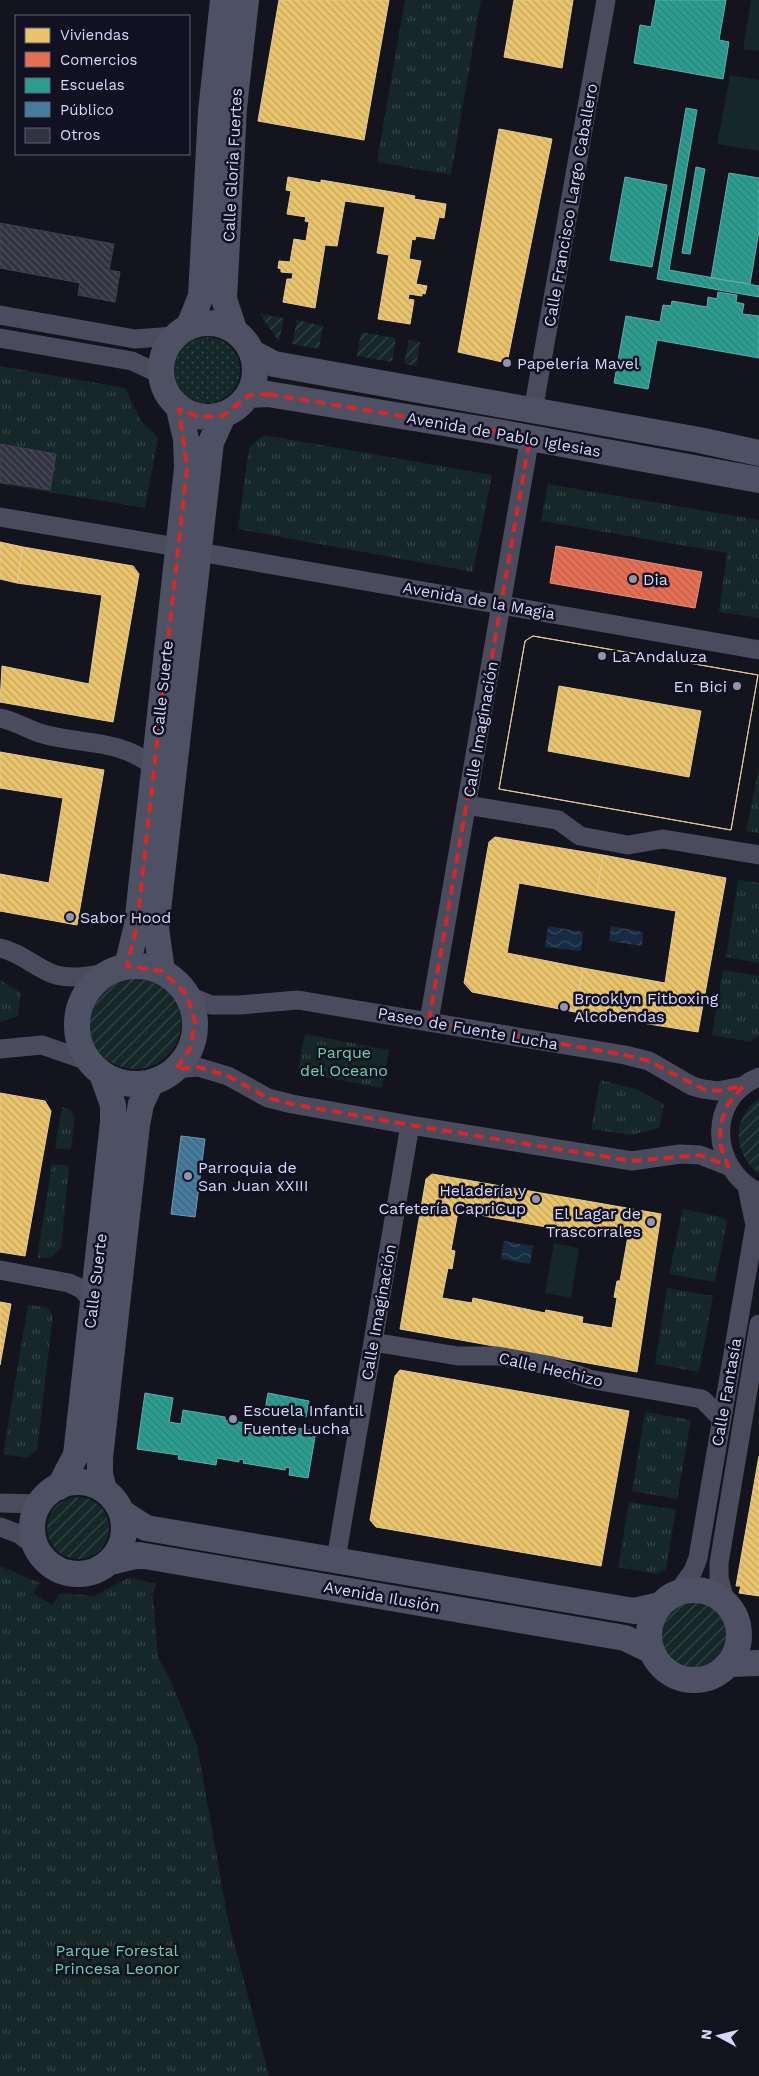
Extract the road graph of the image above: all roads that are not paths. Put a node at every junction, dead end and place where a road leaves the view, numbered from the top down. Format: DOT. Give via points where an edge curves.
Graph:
graph roads {
  1 [pos="223,0"];
  2 [pos="246,0"];
  3 [pos="606,0"];
  4 [pos="0,315"];
  5 [pos="234,330"];
  6 [pos="181,331"];
  7 [pos="0,338"];
  8 [pos="253,353"];
  9 [pos="160,374"];
  10 [pos="249,395"];
  11 [pos="179,409"];
  12 [pos="533,411"];
  13 [pos="224,416"];
  14 [pos="530,437"];
  15 [pos="759,453"];
  16 [pos="759,480"];
  17 [pos="0,517"];
  18 [pos="188,549"];
  19 [pos="501,604"];
  20 [pos="759,650"];
  21 [pos="0,718"];
  22 [pos="153,766"];
  23 [pos="466,805"];
  24 [pos="759,855"];
  25 [pos="0,948"];
  26 [pos="117,970"];
  27 [pos="162,971"];
  28 [pos="187,995"];
  29 [pos="429,1021"];
  30 [pos="0,1049"];
  31 [pos="95,1068"];
  32 [pos="176,1069"];
  33 [pos="751,1082"];
  34 [pos="152,1083"];
  35 [pos="410,1125"];
  36 [pos="728,1166"];
  37 [pos="753,1190"];
  38 [pos="0,1270"];
  39 [pos="93,1302"];
  40 [pos="759,1324"];
  41 [pos="372,1342"];
  42 [pos="751,1413"];
  43 [pos="722,1418"];
  44 [pos="59,1487"];
  45 [pos="104,1490"];
  46 [pos="0,1503"];
  47 [pos="40,1504"];
  48 [pos="121,1512"];
  49 [pos="0,1527"];
  50 [pos="36,1547"];
  51 [pos="336,1559"];
  52 [pos="110,1562"];
  53 [pos="669,1599"];
  54 [pos="725,1601"];
  55 [pos="749,1629"];
  56 [pos="652,1651"];
  57 [pos="759,1663"];
  58 [pos="729,1664"];
  1 -- 6 [label="main road, Calle Gloria Fuertes" via="211,112 201,296"];
  2 -- 5 [label="main road, Calle Gloria Fuertes" via="234,108 224,299"];
  3 -- 12 [label="street, Calle Francisco Largo Caballero"];
  4 -- 6 [label="street" via="135,339"];
  5 -- 6 [label="main road" via="211,322"];
  5 -- 8 [label="main road"];
  6 -- 9 [label="main road" via="161,358"];
  7 -- 9 [label="street" via="132,360"];
  8 -- 10 [label="main road" via="256,376"];
  8 -- 12 [label="main road, Avenida de Pablo Iglesias" via="274,364"];
  9 -- 11 [label="main road" via="165,392"];
  10 -- 13 [label="main road" via="240,406"];
  10 -- 14 [label="main road, Avenida de Pablo Iglesias" via="268,394"];
  11 -- 13 [label="main road" via="199,417"];
  11 -- 18 [label="main road, Calle Suerte" via="186,440"];
  12 -- 15 [label="main road, Avenida de Pablo Iglesias"];
  13 -- 18 [label="main road, Calle Suerte" via="211,442"];
  14 -- 16 [label="main road, Avenida de Pablo Iglesias"];
  14 -- 19 [label="street, Calle Imaginación"];
  17 -- 18 [label="street, Avenida de la Magia"];
  18 -- 19 [label="street, Avenida de la Magia"];
  18 -- 22 [label="main road, Calle Suerte"];
  18 -- 27 [label="main road, Calle Suerte" via="156,928"];
  19 -- 20 [label="street, Avenida de la Magia"];
  19 -- 23 [label="street, Calle Imaginación"];
  21 -- 22 [label="street" via="13,720 42,734 126,749"];
  22 -- 26 [label="main road, Calle Suerte" via="136,925"];
  23 -- 24 [label="street" via="558,820 580,836 628,845 664,838"];
  23 -- 29 [label="street, Calle Imaginación"];
  25 -- 26 [label="street" via="55,974 76,977"];
  26 -- 27 [label="main road" via="145,966"];
  26 -- 31 [label="main road" via="88,990 78,1013 78,1038"];
  27 -- 28 [label="main road"];
  28 -- 29 [label="street, Paseo de Fuente Lucha" via="210,1005 298,1000"];
  28 -- 32 [label="main road" via="195,1021 191,1047"];
  29 -- 33 [label="street, Paseo de Fuente Lucha" via="625,1055 648,1061 703,1089 718,1091"];
  30 -- 31 [label="street" via="42,1045"];
  31 -- 34 [label="main road" via="115,1081"];
  31 -- 39 [label="main road, Calle Suerte" via="113,1105 113,1122"];
  32 -- 34 [label="main road"];
  32 -- 35 [label="street" via="198,1068 228,1076 268,1098 292,1104"];
  33 -- 36 [label="street" via="728,1104 720,1125 721,1147"];
  34 -- 45 [label="main road, Calle Suerte" via="141,1104 137,1125 119,1272 100,1458"];
  35 -- 36 [label="street" via="632,1161 680,1154 700,1155"];
  35 -- 41 [label="street, Calle Imaginación"];
  36 -- 37 [label="street"];
  37 -- 43 [label="street, Calle Fantasía" via="755,1225"];
  38 -- 39 [label="street" via="70,1283 82,1289"];
  39 -- 44 [label="main road, Calle Suerte" via="76,1455"];
  40 -- 42 [label="street, Calle Fantasía"];
  41 -- 43 [label="street, Calle Hechizo" via="458,1356 498,1356 553,1366 588,1379 702,1400"];
  41 -- 51 [label="street, Calle Imaginación"];
  42 -- 54 [label="street, Calle Fantasía" via="719,1564 718,1578"];
  43 -- 53 [label="street, Calle Fantasía" via="698,1558 693,1571"];
  44 -- 45 [label="main road" via="74,1482"];
  44 -- 47 [label="main road"];
  45 -- 48 [label="main road"];
  46 -- 47 [label="street"];
  47 -- 50 [label="main road" via="33,1521"];
  48 -- 51 [label="main road, Avenida Ilusión" via="146,1528"];
  48 -- 52 [label="main road" via="123,1539"];
  49 -- 50 [label="street" via="19,1534"];
  50 -- 52 [label="main road" via="56,1568 70,1574 98,1570"];
  51 -- 53 [label="main road, Avenida Ilusión" via="634,1610"];
  52 -- 56 [label="main road, Avenida Ilusión" via="140,1554 620,1637"];
  53 -- 54 [label="main road" via="703,1590"];
  53 -- 56 [label="main road" via="649,1627"];
  54 -- 55 [label="main road"];
  55 -- 58 [label="main road" via="740,1637 737,1652"];
  56 -- 58 [label="main road" via="668,1672 693,1681 719,1674"];
  57 -- 58 [label="main road"];
}
